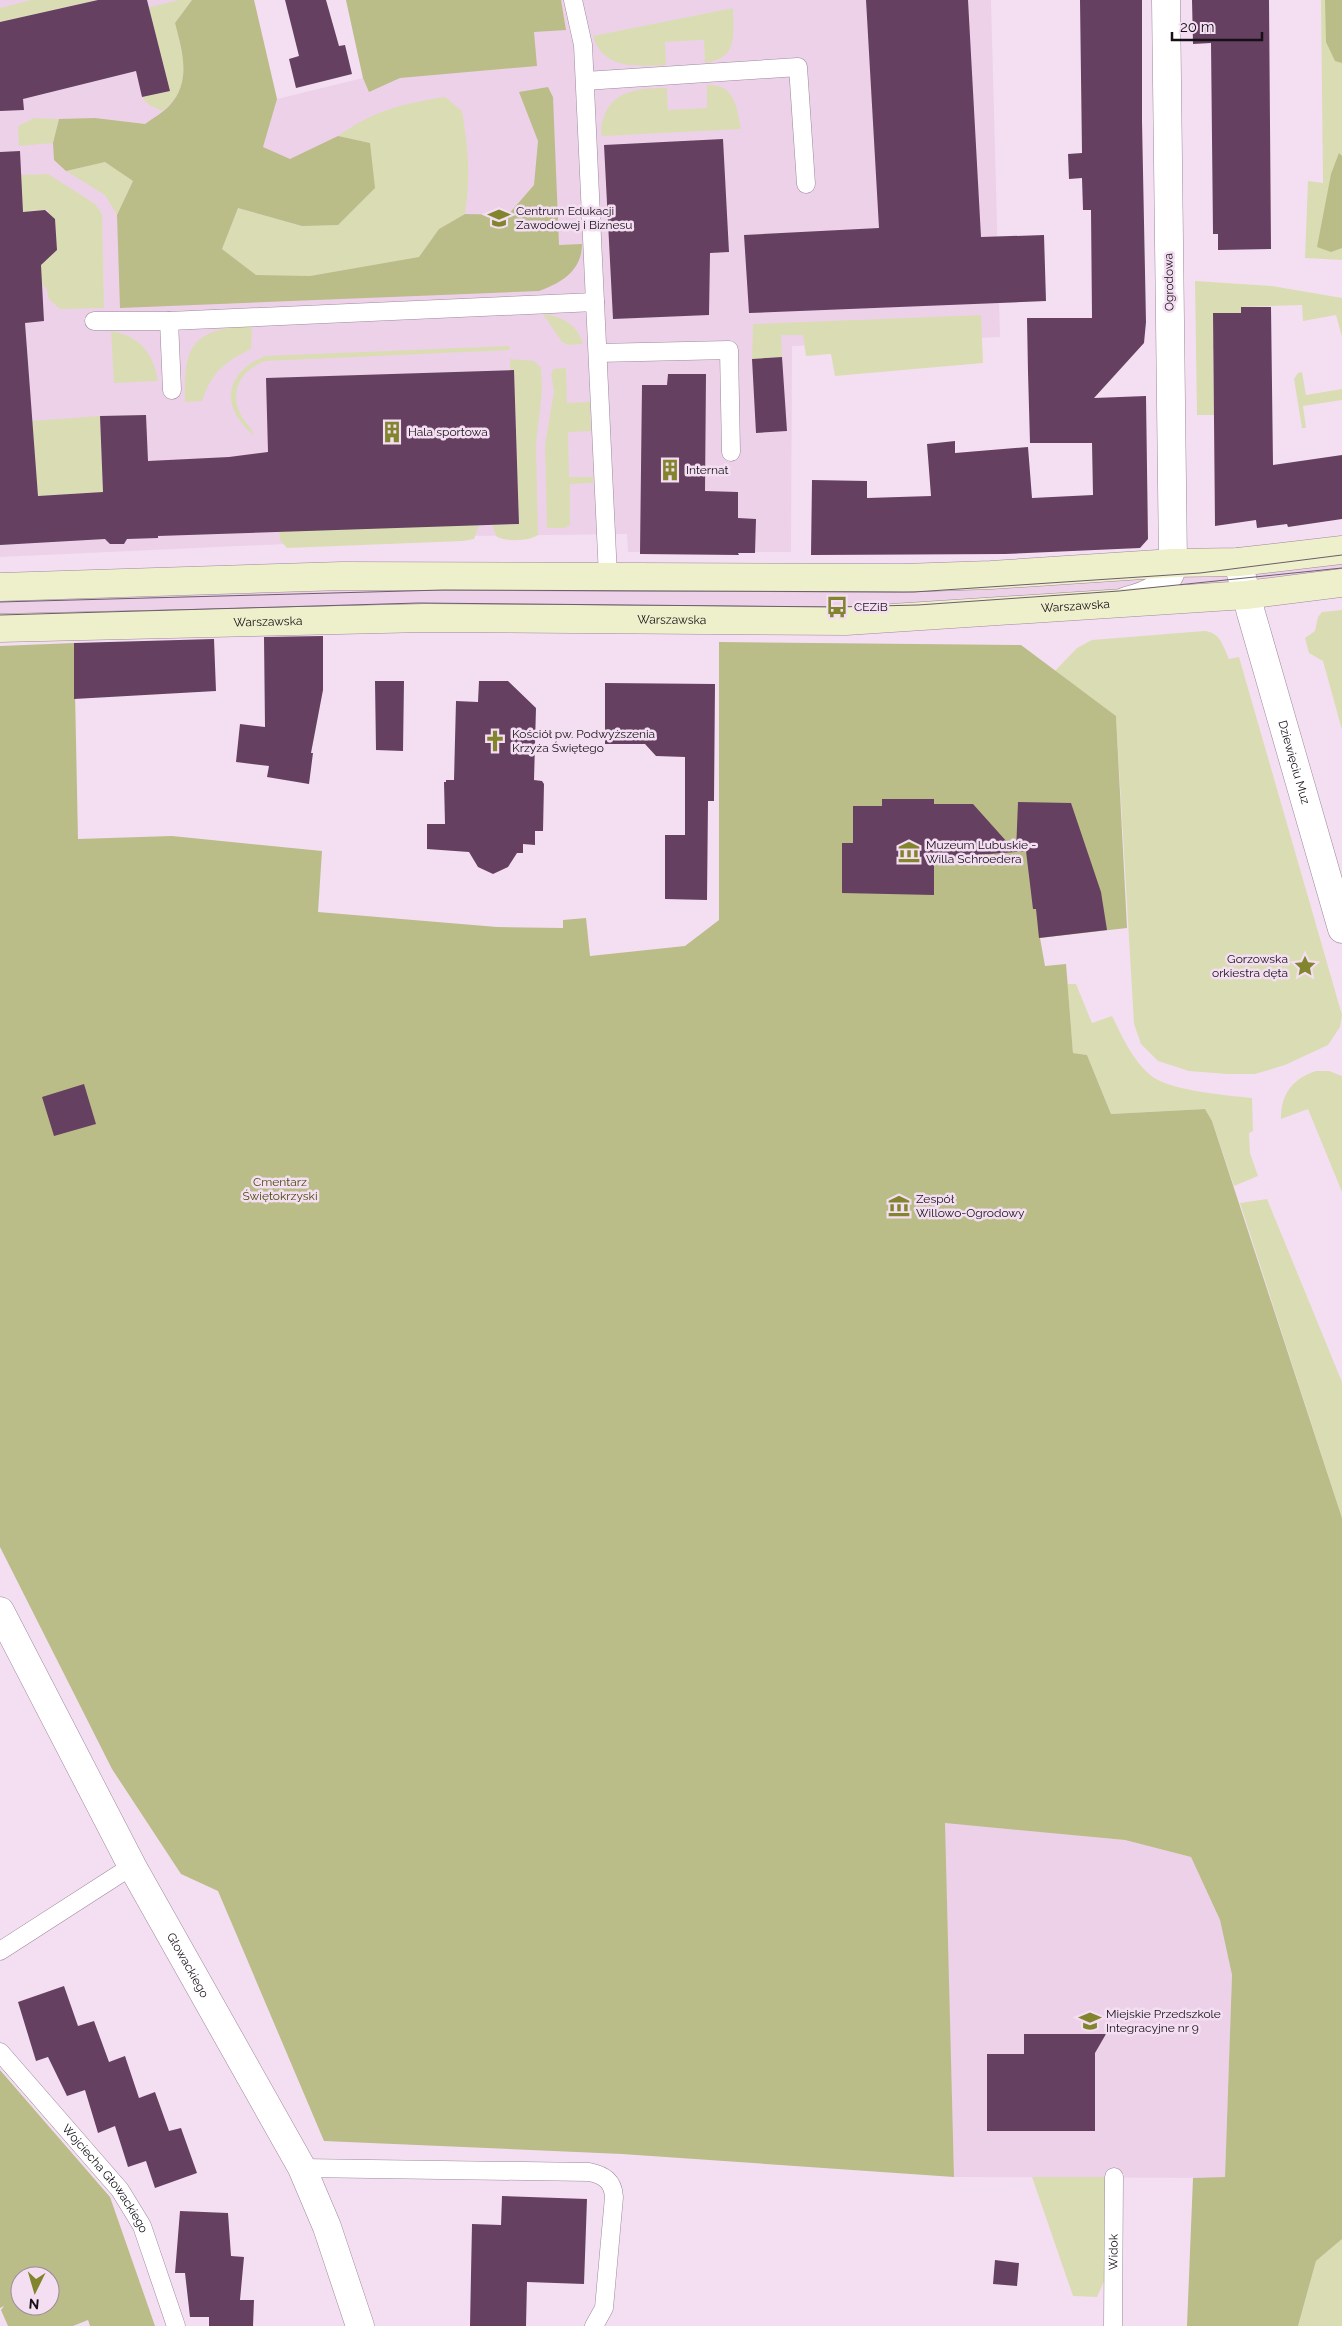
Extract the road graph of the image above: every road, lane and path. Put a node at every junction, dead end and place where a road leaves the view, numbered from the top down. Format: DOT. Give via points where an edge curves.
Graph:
graph roads {
  1 [pos="573,0"];
  2 [pos="1166,0"];
  3 [pos="585,81"];
  4 [pos="806,184"];
  5 [pos="595,302"];
  6 [pos="94,321"];
  7 [pos="169,321"];
  8 [pos="598,353"];
  9 [pos="172,390"];
  10 [pos="731,452"];
  11 [pos="1342,550"];
  12 [pos="1238,562"];
  13 [pos="1173,563"];
  14 [pos="608,576"];
  15 [pos="1342,583"];
  16 [pos="0,587"];
  17 [pos="1246,595"];
  18 [pos="1103,604"];
  19 [pos="0,628"];
  20 [pos="1342,929"];
  21 [pos="0,1611"];
  22 [pos="132,1866"];
  23 [pos="0,1951"];
  24 [pos="0,2052"];
  25 [pos="302,2168"];
  26 [pos="1114,2178"];
  27 [pos="176,2326"];
  28 [pos="360,2326"];
  29 [pos="594,2326"];
  30 [pos="1113,2326"];
  1 -- 3 [label="lane" via="583,45"];
  2 -- 13 [label="street, Ogrodowa"];
  3 -- 4 [label="lane" via="798,67"];
  3 -- 5 [label="lane"];
  5 -- 7 [label="lane"];
  5 -- 8 [label="lane"];
  6 -- 7 [label="lane"];
  7 -- 9 [label="lane"];
  8 -- 10 [label="lane" via="729,350"];
  8 -- 14 [label="lane"];
  11 -- 12 [label="main road"];
  12 -- 13 [label="main road"];
  12 -- 17 [label="street, Dziewięciu Muz"];
  13 -- 14 [label="main road" via="903,578"];
  13 -- 18 [label="street" via="1170,575 1159,588 1128,600"];
  14 -- 16 [label="main road" via="342,576"];
  15 -- 17 [label="main road, Warszawska"];
  17 -- 18 [label="main road, Warszawska"];
  17 -- 20 [label="street, Dziewięciu Muz"];
  18 -- 19 [label="main road, Warszawska" via="846,622 481,618"];
  21 -- 22 [label="street, Głowackiego"];
  22 -- 23 [label="lane"];
  22 -- 25 [label="street, Głowackiego"];
  24 -- 27 [label="lane, Wojciecha Głowackiego" via="120,2190 142,2226"];
  25 -- 28 [label="street, Głowackiego" via="328,2228"];
  25 -- 29 [label="lane" via="589,2172 603,2176 613,2188 614,2197 604,2308"];
  26 -- 30 [label="lane, Widok"];
}
